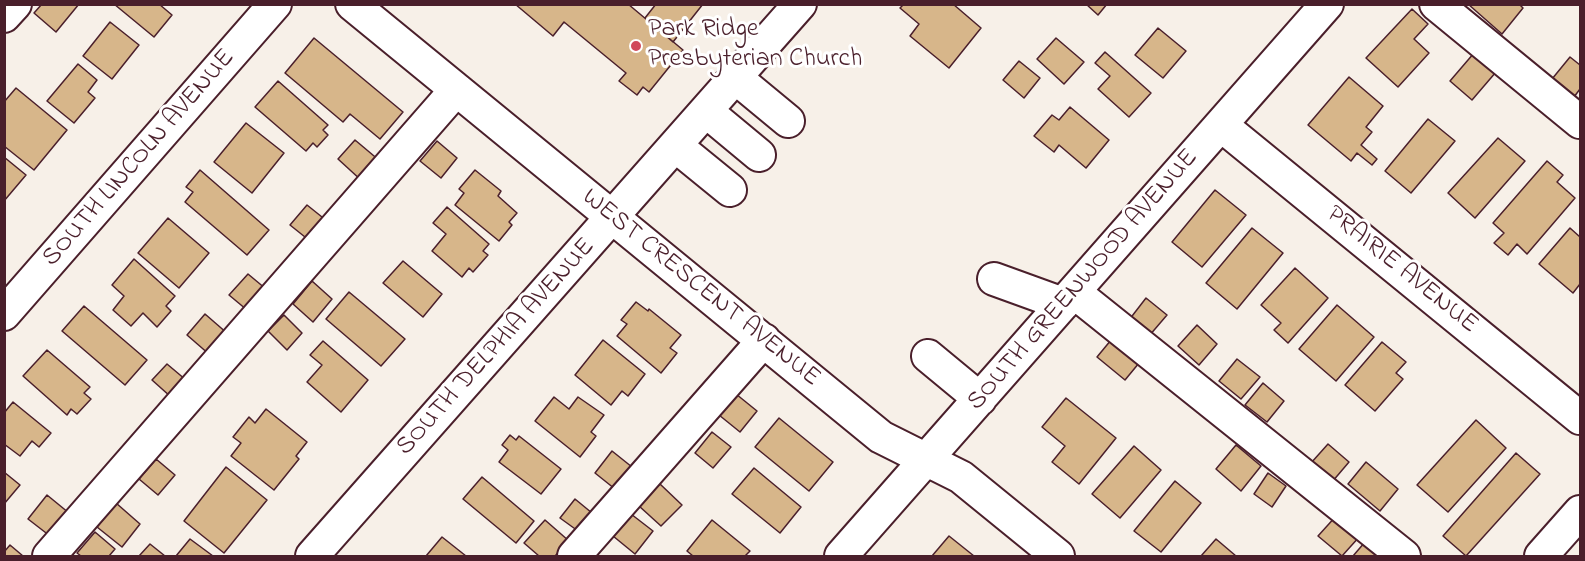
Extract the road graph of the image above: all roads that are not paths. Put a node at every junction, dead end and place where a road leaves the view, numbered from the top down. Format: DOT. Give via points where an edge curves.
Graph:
graph roads {
  1 [pos="15,4"];
  2 [pos="274,4"];
  3 [pos="352,4"];
  4 [pos="800,4"];
  5 [pos="1327,4"];
  6 [pos="1436,4"];
  7 [pos="4,16"];
  8 [pos="736,78"];
  9 [pos="456,90"];
  10 [pos="706,111"];
  11 [pos="1580,120"];
  12 [pos="788,121"];
  13 [pos="1221,125"];
  14 [pos="676,146"];
  15 [pos="759,155"];
  16 [pos="730,190"];
  17 [pos="613,218"];
  18 [pos="994,279"];
  19 [pos="1069,298"];
  20 [pos="4,314"];
  21 [pos="764,340"];
  22 [pos="928,356"];
  23 [pos="980,399"];
  24 [pos="1581,418"];
  25 [pos="926,460"];
  26 [pos="1581,512"];
  27 [pos="49,556"];
  28 [pos="312,556"];
  29 [pos="574,556"];
  30 [pos="841,556"];
  31 [pos="1058,556"];
  32 [pos="1404,556"];
  33 [pos="1541,556"];
  1 -- 7 [label="street"];
  2 -- 20 [label="street, SOUTH LINCOLN AVENUE"];
  3 -- 9 [label="street, WEST CRESCENT AVENUE"];
  4 -- 8 [label="street, SOUTH DELPHIA AVENUE"];
  5 -- 13 [label="street, SOUTH GREENWOOD AVENUE"];
  6 -- 11 [label="street"];
  8 -- 10 [label="street, SOUTH DELPHIA AVENUE"];
  8 -- 12 [label="street"];
  9 -- 17 [label="street, WEST CRESCENT AVENUE"];
  9 -- 27 [label="street"];
  10 -- 14 [label="street, SOUTH DELPHIA AVENUE"];
  10 -- 15 [label="street"];
  13 -- 19 [label="street, SOUTH GREENWOOD AVENUE"];
  13 -- 24 [label="street, PRAIRIE AVENUE"];
  14 -- 16 [label="street"];
  14 -- 17 [label="street, SOUTH DELPHIA AVENUE"];
  17 -- 21 [label="street, WEST CRESCENT AVENUE"];
  17 -- 28 [label="street, SOUTH DELPHIA AVENUE"];
  18 -- 19 [label="street"];
  19 -- 23 [label="street, SOUTH GREENWOOD AVENUE"];
  19 -- 32 [label="street"];
  21 -- 25 [label="street, WEST CRESCENT AVENUE" via="881,437"];
  21 -- 29 [label="street"];
  22 -- 23 [label="street"];
  23 -- 25 [label="street, SOUTH GREENWOOD AVENUE"];
  25 -- 30 [label="street, SOUTH GREENWOOD AVENUE"];
  25 -- 31 [label="street, WEST CRESCENT AVENUE" via="961,477"];
  26 -- 33 [label="street"];
}
